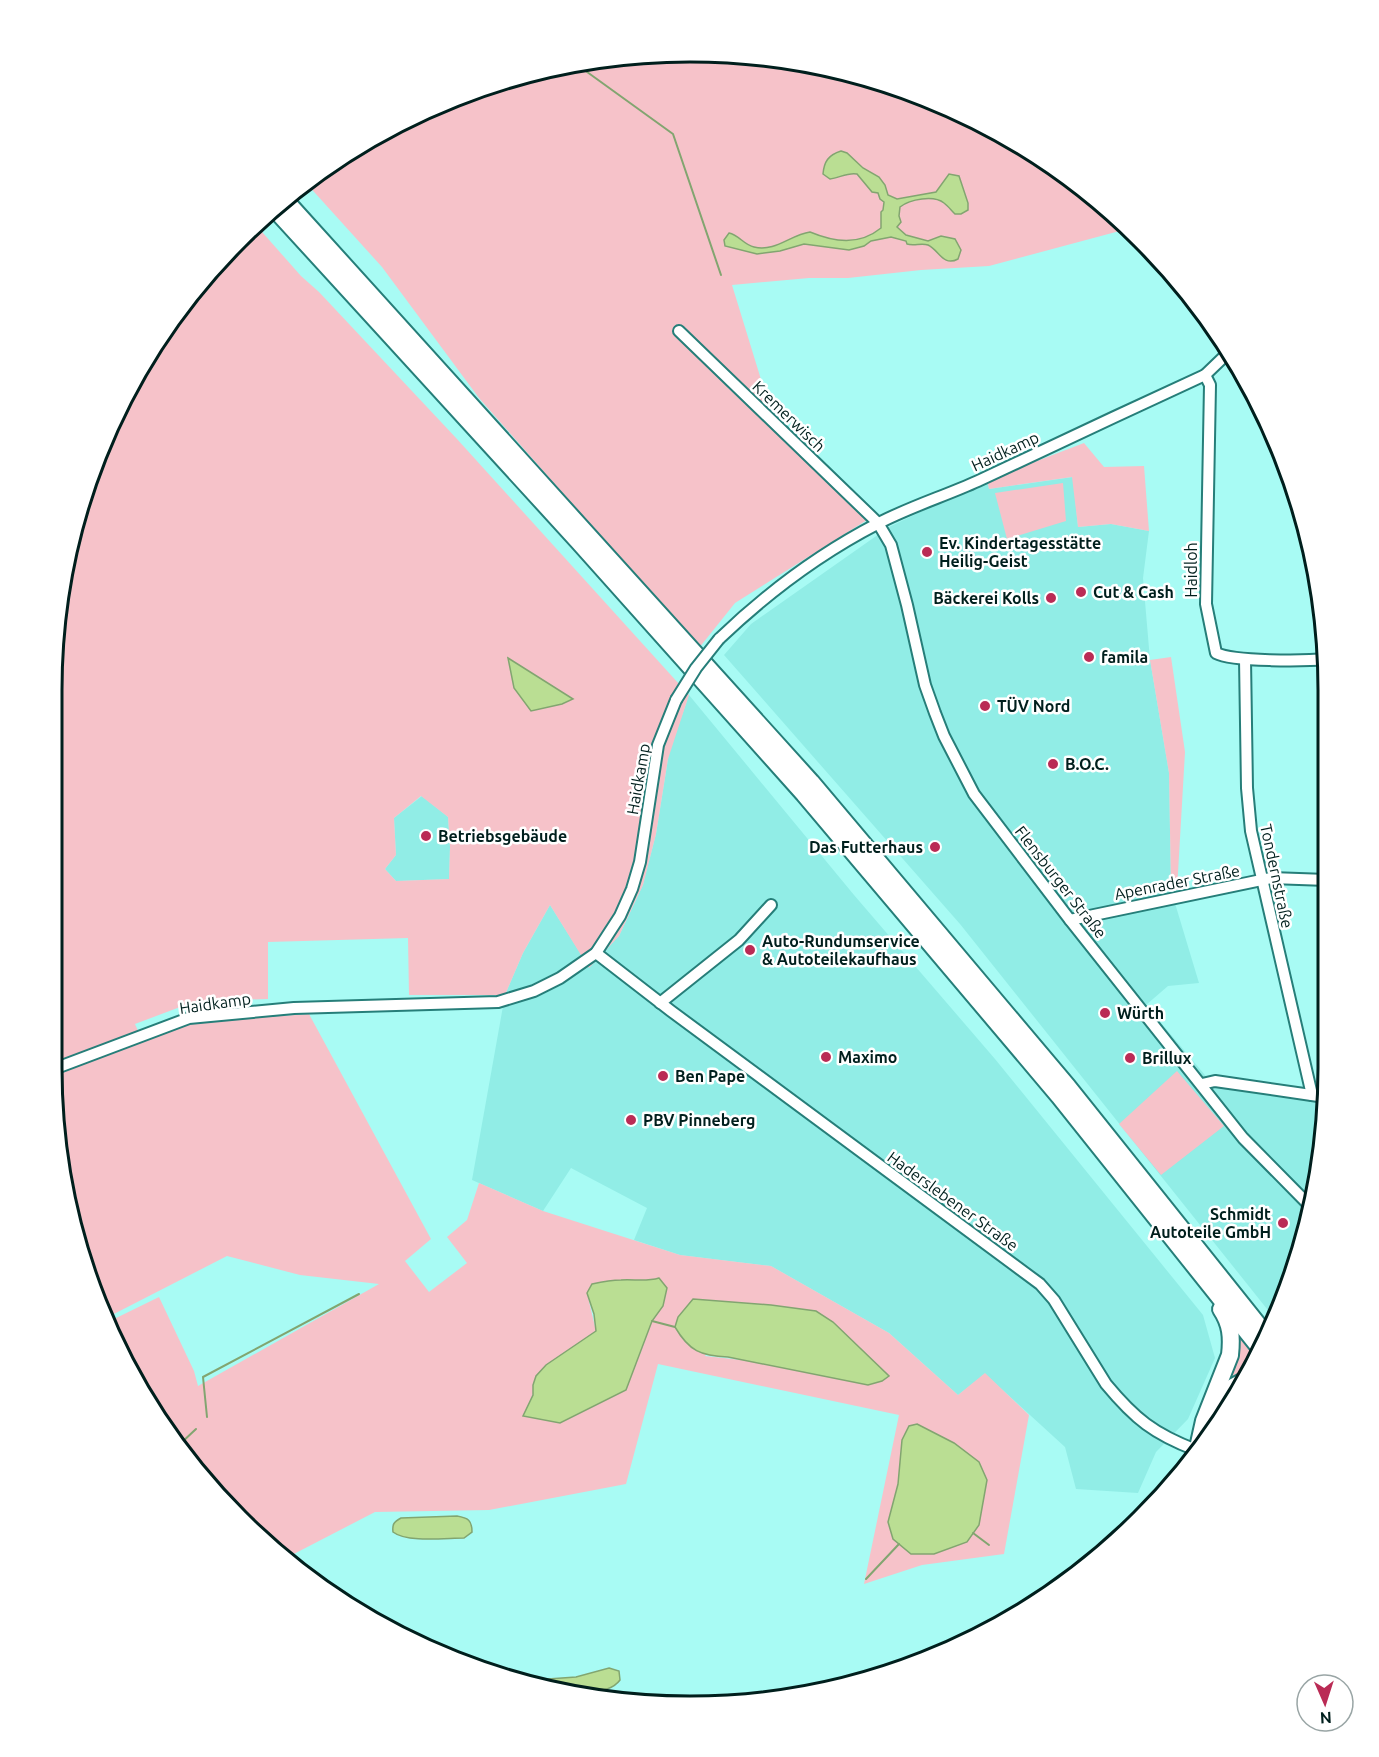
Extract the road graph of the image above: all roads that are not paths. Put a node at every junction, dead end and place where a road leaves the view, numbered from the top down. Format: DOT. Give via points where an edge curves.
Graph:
graph roads {
  1 [pos="290,205"];
  2 [pos="279,214"];
  3 [pos="679,331"];
  4 [pos="1222,358"];
  5 [pos="1205,375"];
  6 [pos="879,523"];
  7 [pos="1245,658"];
  8 [pos="1317,659"];
  9 [pos="1318,879"];
  10 [pos="1261,880"];
  11 [pos="771,905"];
  12 [pos="1070,920"];
  13 [pos="596,953"];
  14 [pos="660,1003"];
  15 [pos="62,1066"];
  16 [pos="1202,1084"];
  17 [pos="1312,1095"];
  18 [pos="1317,1096"];
  19 [pos="1303,1200"];
  20 [pos="1195,1264"];
  21 [pos="1261,1327"];
  22 [pos="1255,1341"];
  23 [pos="1228,1390"];
  24 [pos="1209,1410"];
  25 [pos="1201,1432"];
  26 [pos="1190,1447"];
  1 -- 21 [label="highway" via="811,782 1068,1086"];
  2 -- 20 [label="highway" via="804,794"];
  3 -- 6 [label="street, Kremerwisch"];
  4 -- 5 [label="street, Haidkamp"];
  5 -- 6 [label="street, Haidkamp"];
  5 -- 7 [label="street, Haidloh" via="1210,386 1206,604 1216,653"];
  6 -- 12 [label="street, Flensburger Straße" via="891,545 925,686 944,736 974,794"];
  6 -- 13 [label="street, Haidkamp, bridge" via="791,578 746,613 696,668 676,700 658,745 640,862 632,889"];
  7 -- 8 [label="street, Haidloh"];
  7 -- 10 [label="street, Tondernstraße" via="1247,788"];
  9 -- 10 [label="street, Apenrader Straße"];
  10 -- 12 [label="street, Apenrader Straße"];
  10 -- 17 [label="street, Tondernstraße"];
  11 -- 14 [label="street" via="739,940"];
  12 -- 16 [label="street, Flensburger Straße"];
  13 -- 14 [label="street, Haderslebener Straße"];
  13 -- 15 [label="street, Haidkamp" via="560,978 506,1001 294,1008 189,1018"];
  14 -- 26 [label="street, Haderslebener Straße" via="1040,1284 1116,1396 1151,1429"];
  16 -- 17 [label="street" via="1215,1081"];
  16 -- 19 [label="street, Flensburger Straße" via="1243,1138"];
  17 -- 18 [label="street"];
  20 -- 22 [label="highway"];
  20 -- 24 [label="highway" via="1231,1332 1227,1363"];
  23 -- 24 [label="highway"];
  24 -- 25 [label="highway"];
}
